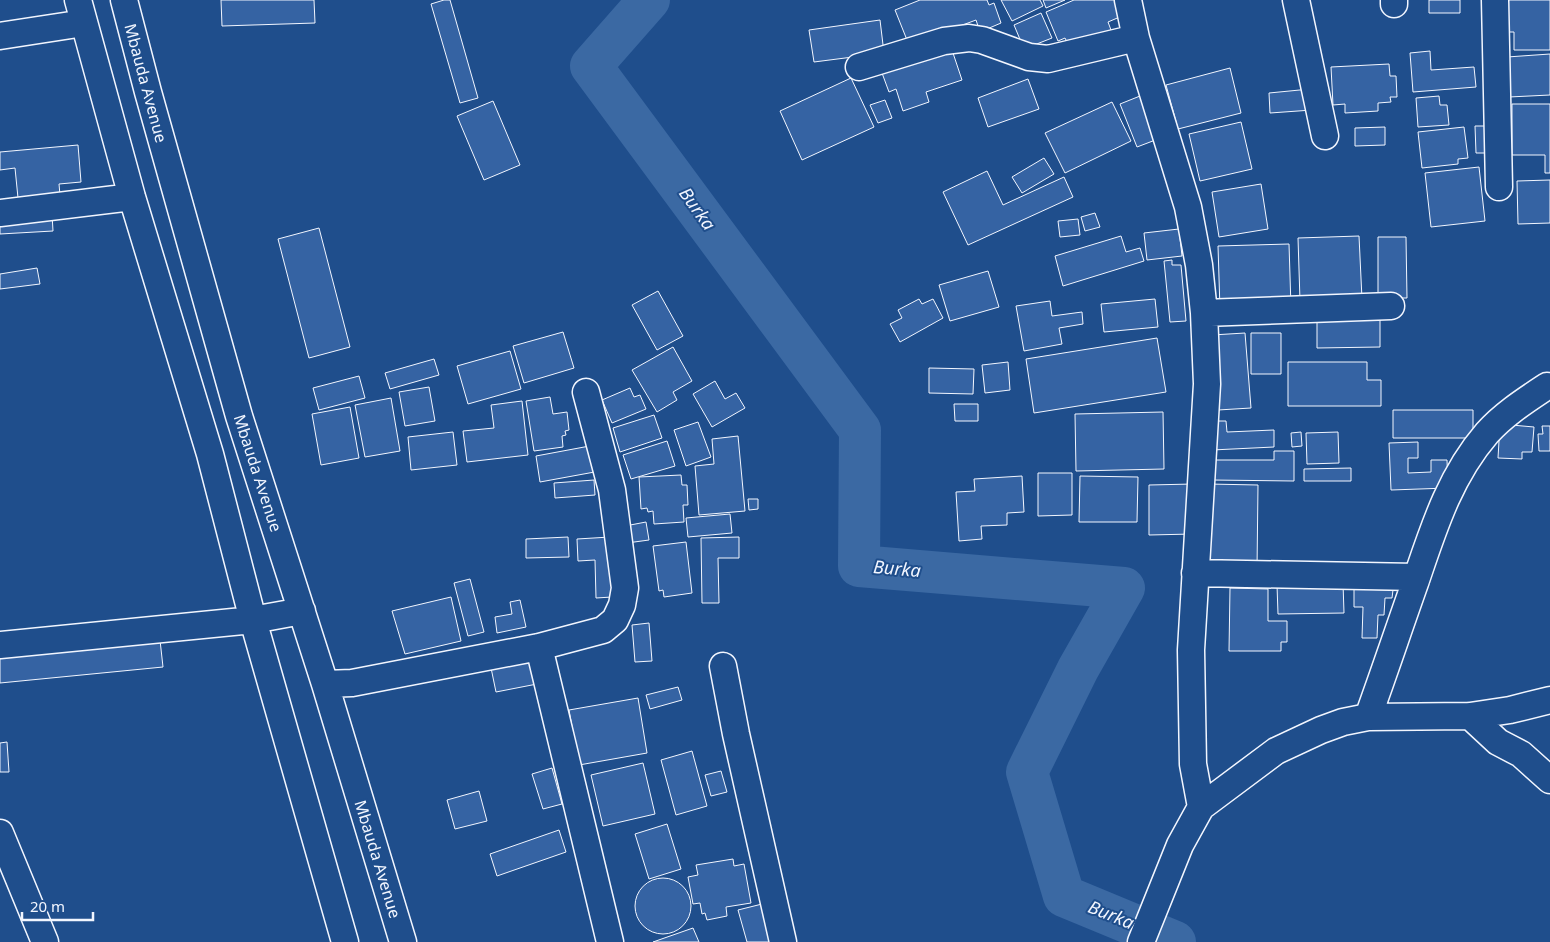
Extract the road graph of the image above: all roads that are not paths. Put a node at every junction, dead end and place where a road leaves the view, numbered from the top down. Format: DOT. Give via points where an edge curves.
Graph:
graph roads {
  1 [pos="124,0"];
  2 [pos="1128,0"];
  3 [pos="1296,0"];
  4 [pos="1494,0"];
  5 [pos="81,12"];
  6 [pos="0,36"];
  7 [pos="1136,38"];
  8 [pos="858,67"];
  9 [pos="1325,136"];
  10 [pos="1498,187"];
  11 [pos="132,197"];
  12 [pos="0,213"];
  13 [pos="1391,306"];
  14 [pos="1204,313"];
  15 [pos="1546,386"];
  16 [pos="586,392"];
  17 [pos="1195,572"];
  18 [pos="1417,577"];
  19 [pos="302,611"];
  20 [pos="253,620"];
  21 [pos="0,645"];
  22 [pos="539,647"];
  23 [pos="723,666"];
  24 [pos="325,684"];
  25 [pos="1550,700"];
  26 [pos="1470,716"];
  27 [pos="1368,717"];
  28 [pos="1550,780"];
  29 [pos="1201,807"];
  30 [pos="0,834"];
  31 [pos="45,942"];
  32 [pos="344,942"];
  33 [pos="403,942"];
  34 [pos="610,942"];
  35 [pos="783,942"];
  36 [pos="1141,942"];
  1 -- 19 [label="street, Mbauda Avenue" via="239,416"];
  2 -- 7 [label="street"];
  3 -- 9 [label="street"];
  4 -- 10 [label="street"];
  5 -- 6 [label="street"];
  5 -- 11 [label="street"];
  7 -- 8 [label="street" via="1048,59 982,40 957,38"];
  7 -- 14 [label="street" via="1188,206"];
  11 -- 12 [label="street"];
  11 -- 20 [label="street" via="210,454"];
  13 -- 14 [label="street"];
  14 -- 17 [label="street" via="1207,384"];
  15 -- 18 [label="street" via="1507,413 1472,453 1438,514"];
  16 -- 22 [label="street" via="612,490 625,588 622,605 614,620 603,630"];
  17 -- 18 [label="street"];
  17 -- 29 [label="street" via="1191,689 1193,764"];
  18 -- 27 [label="street"];
  19 -- 20 [label="street"];
  19 -- 24 [label="street, Mbauda Avenue"];
  20 -- 21 [label="street"];
  20 -- 32 [label="street"];
  22 -- 24 [label="street" via="352,683"];
  22 -- 34 [label="street"];
  23 -- 35 [label="street"];
  24 -- 33 [label="street, Mbauda Avenue"];
  25 -- 26 [label="street"];
  26 -- 27 [label="street"];
  26 -- 28 [label="street" via="1498,742 1521,754"];
  27 -- 29 [label="street" via="1321,730 1276,751"];
  29 -- 36 [label="street" via="1180,845"];
  30 -- 31 [label="street"];
}
